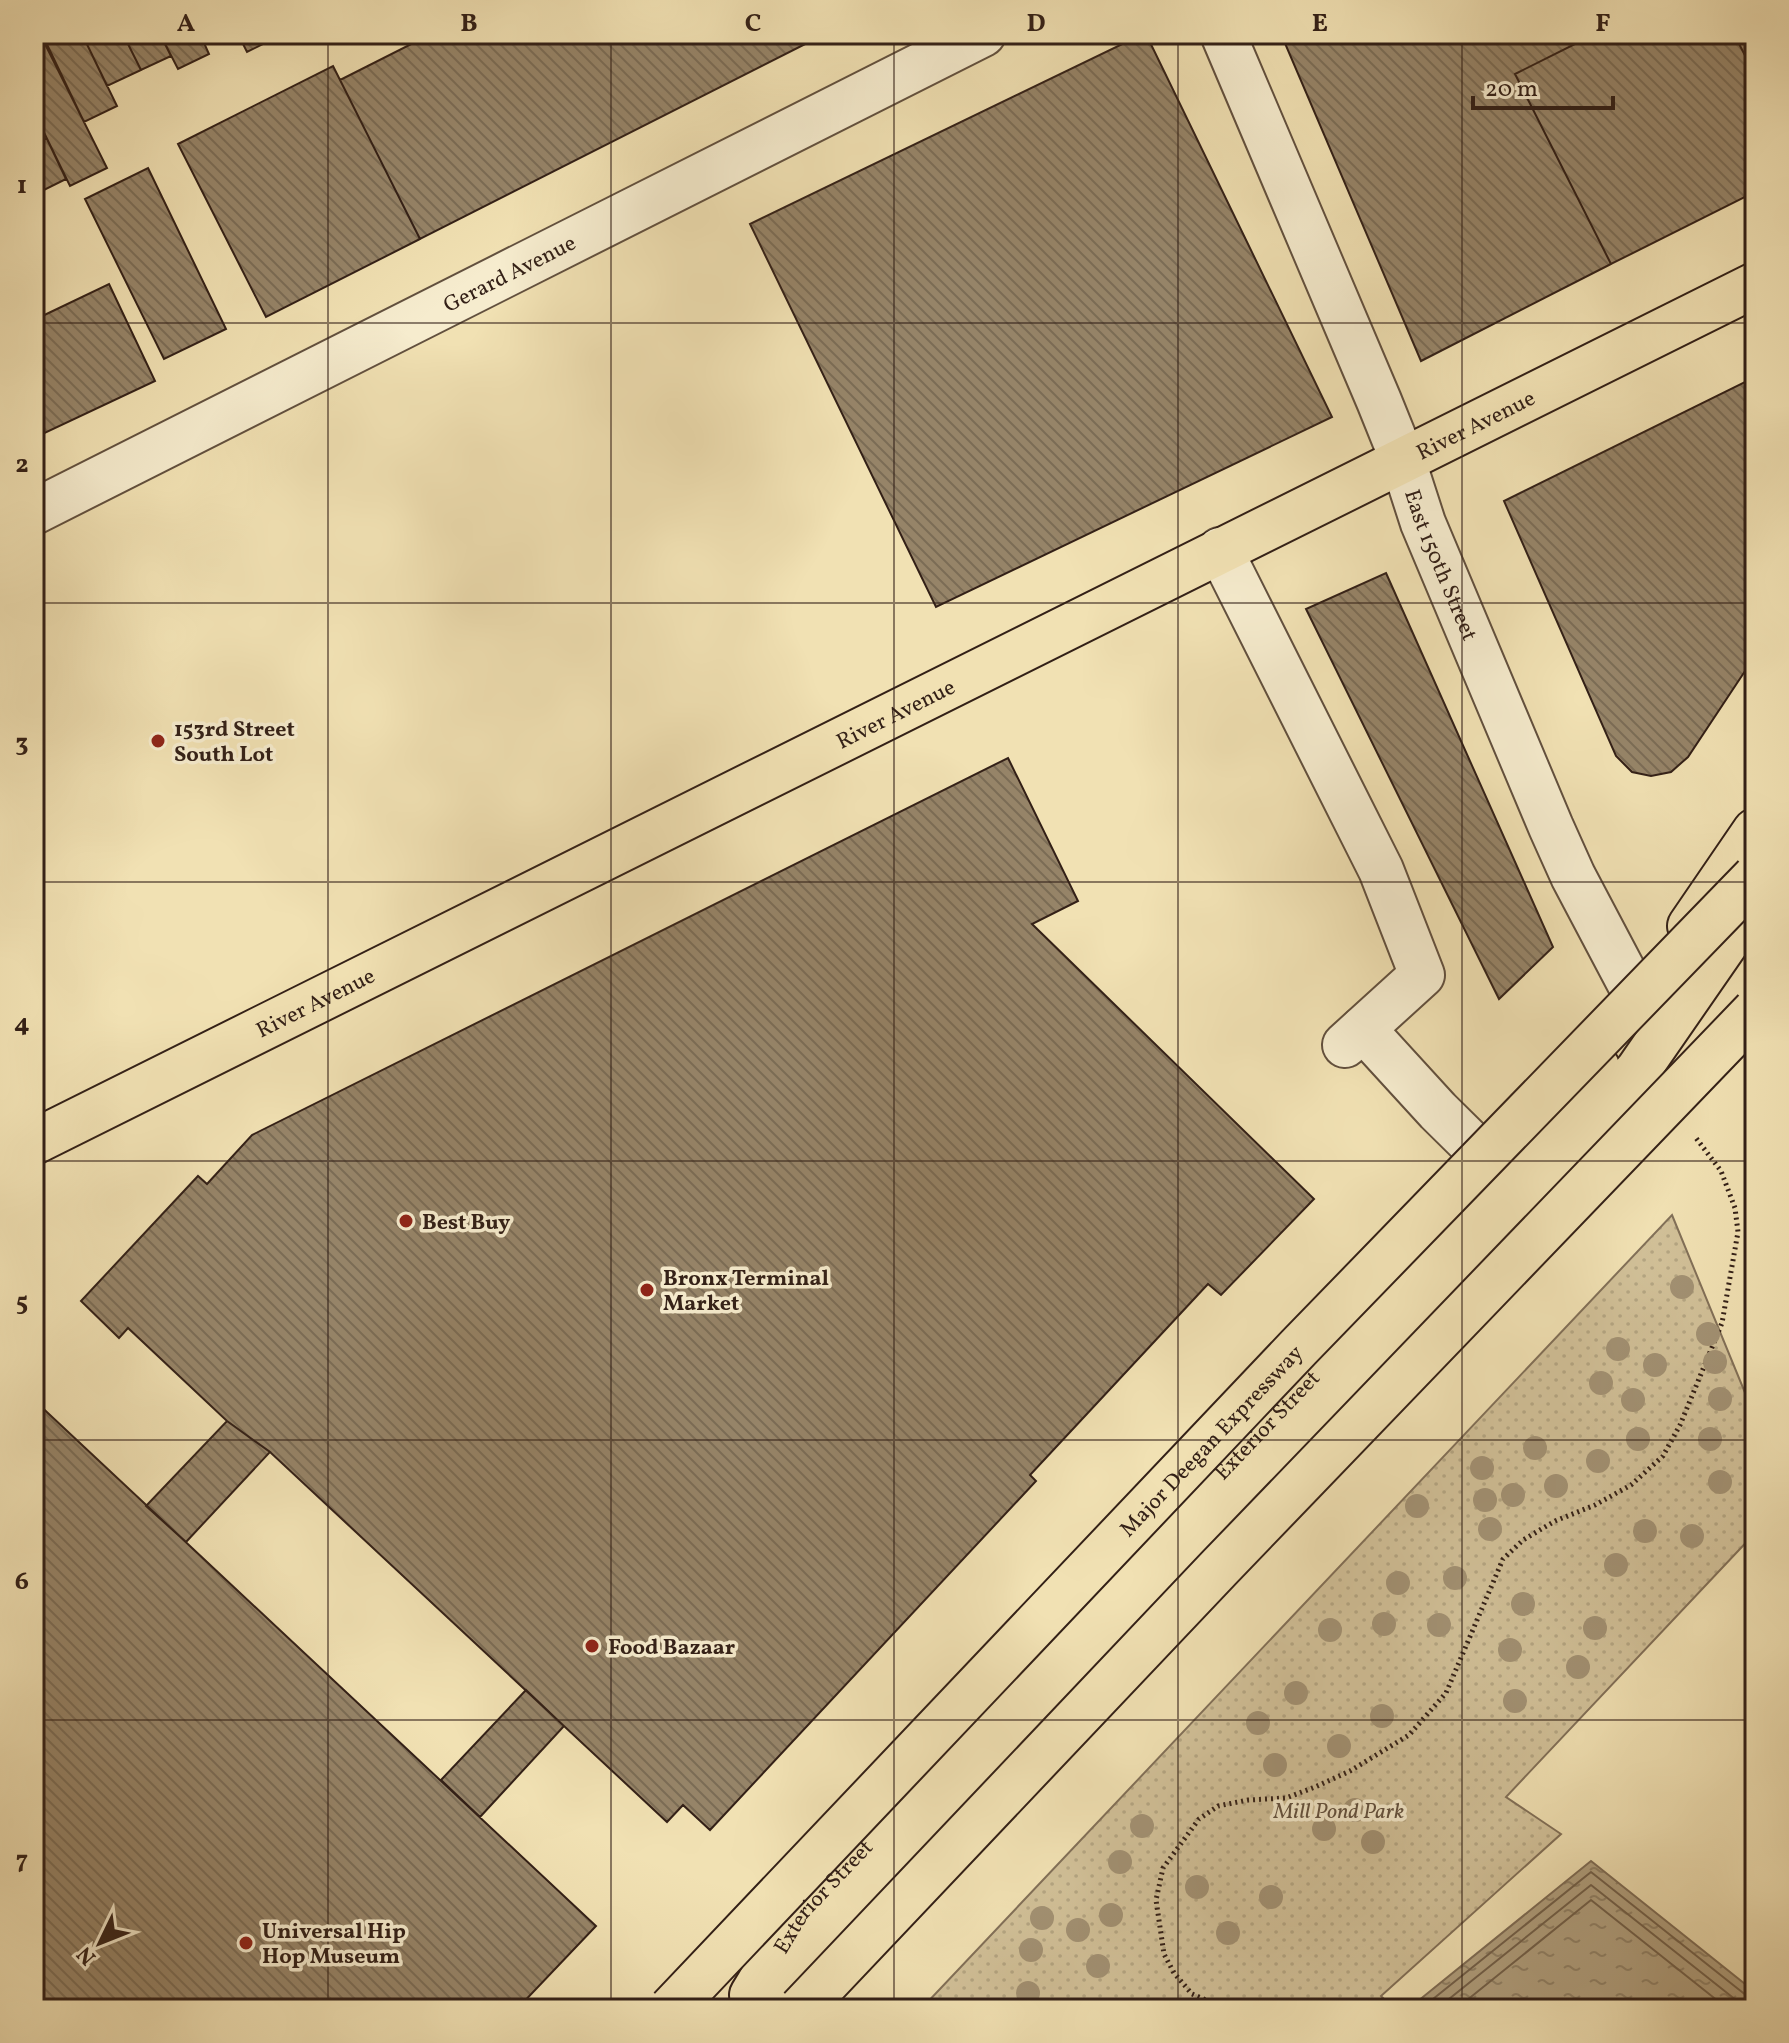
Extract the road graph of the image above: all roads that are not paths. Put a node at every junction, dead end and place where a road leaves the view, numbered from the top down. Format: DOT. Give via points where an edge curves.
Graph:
graph roads {
  1 [pos="983,34"];
  2 [pos="1223,34"];
  3 [pos="1755,285"];
  4 [pos="1402,458"];
  5 [pos="34,512"];
  6 [pos="1220,550"];
  7 [pos="1755,831"];
  8 [pos="1755,877"];
  9 [pos="1755,901"];
  10 [pos="1639,1001"];
  11 [pos="1755,1011"];
  12 [pos="34,1142"];
  13 [pos="1514,1187"];
  14 [pos="746,2002"];
  15 [pos="671,2009"];
  16 [pos="801,2009"];
  1 -- 5 [label="street, Gerard Avenue"];
  2 -- 4 [label="street, East 150th Street"];
  3 -- 4 [label="main road, River Avenue"];
  4 -- 6 [label="main road, River Avenue"];
  4 -- 10 [label="street, East 150th Street" via="1423,523 1567,864"];
  6 -- 12 [label="main road, River Avenue"];
  6 -- 13 [label="street" via="1381,870 1422,975 1354,1037"];
  7 -- 10 [label="main road, Exterior Street"];
  8 -- 15 [label="main road, Major Deegan Expressway, bridge" via="1299,1347"];
  9 -- 13 [label="main road, Exterior Street" via="1638,1070"];
  10 -- 13 [label="main road, Exterior Street"];
  11 -- 16 [label="main road, bridge"];
  13 -- 14 [label="main road, Exterior Street" via="802,1912"];
}
